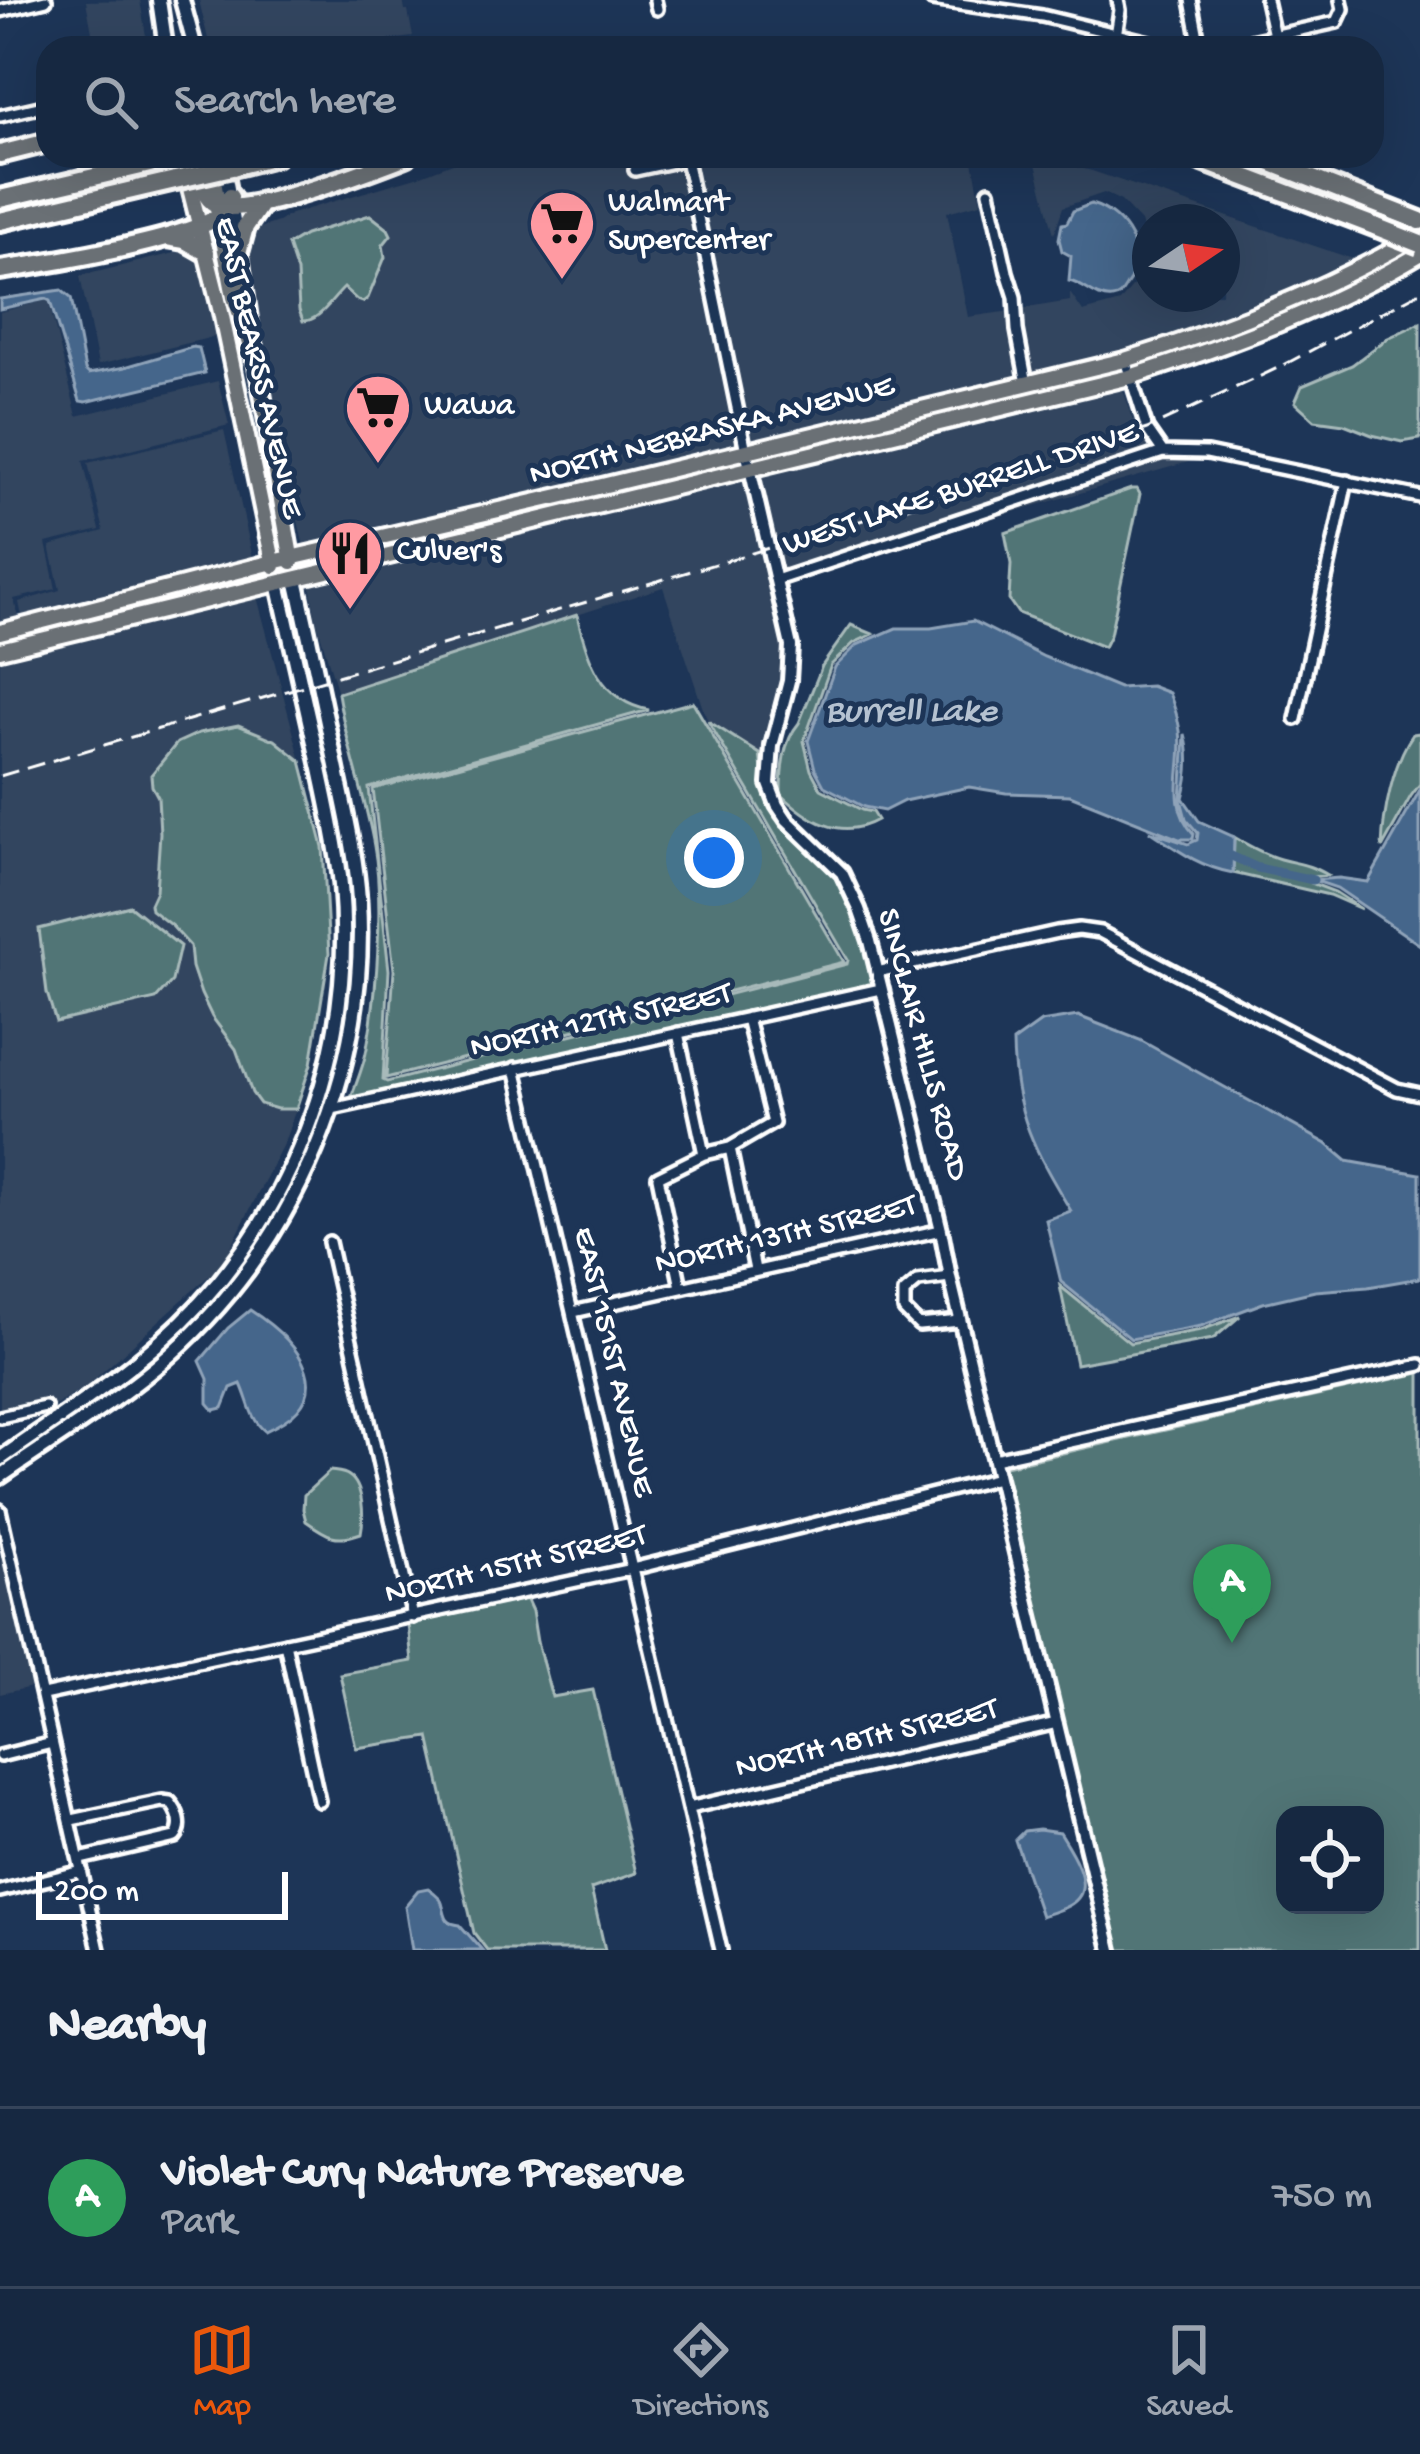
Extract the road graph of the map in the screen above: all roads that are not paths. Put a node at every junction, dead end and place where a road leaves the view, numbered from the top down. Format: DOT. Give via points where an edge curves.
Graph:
graph roads {
  1 [pos="46,0"];
  2 [pos="159,0"];
  3 [pos="182,0"];
  4 [pos="932,0"];
  5 [pos="1040,0"];
  6 [pos="1118,0"];
  7 [pos="1191,0"];
  8 [pos="1266,0"];
  9 [pos="1341,0"];
  10 [pos="0,10"];
  11 [pos="1042,16"];
  12 [pos="164,36"];
  13 [pos="192,36"];
  14 [pos="1116,36"];
  15 [pos="1198,36"];
  16 [pos="1274,36"];
  17 [pos="1278,36"];
  18 [pos="36,108"];
  19 [pos="0,116"];
  20 [pos="36,145"];
  21 [pos="0,154"];
  22 [pos="131,168"];
  23 [pos="181,168"];
  24 [pos="198,168"];
  25 [pos="210,168"];
  26 [pos="212,168"];
  27 [pos="227,168"];
  28 [pos="373,168"];
  29 [pos="644,168"];
  30 [pos="688,168"];
  31 [pos="1222,168"];
  32 [pos="1285,168"];
  33 [pos="635,170"];
  34 [pos="989,191"];
  35 [pos="0,199"];
  36 [pos="262,202"];
  37 [pos="225,207"];
  38 [pos="0,220"];
  39 [pos="1420,221"];
  40 [pos="199,225"];
  41 [pos="1420,235"];
  42 [pos="166,236"];
  43 [pos="238,249"];
  44 [pos="1420,249"];
  45 [pos="206,252"];
  46 [pos="0,269"];
  47 [pos="255,355"];
  48 [pos="1125,360"];
  49 [pos="1130,377"];
  50 [pos="1027,384"];
  51 [pos="926,408"];
  52 [pos="950,421"];
  53 [pos="843,447"];
  54 [pos="746,451"];
  55 [pos="1163,452"];
  56 [pos="750,469"];
  57 [pos="1346,481"];
  58 [pos="577,492"];
  59 [pos="1420,496"];
  60 [pos="506,528"];
  61 [pos="291,558"];
  62 [pos="273,562"];
  63 [pos="296,579"];
  64 [pos="776,580"];
  65 [pos="278,583"];
  66 [pos="5,631"];
  67 [pos="7,648"];
  68 [pos="1296,719"];
  69 [pos="877,972"];
  70 [pos="881,989"];
  71 [pos="748,1018"];
  72 [pos="678,1033"];
  73 [pos="514,1068"];
  74 [pos="1420,1094"];
  75 [pos="332,1109"];
  76 [pos="730,1148"];
  77 [pos="704,1154"];
  78 [pos="941,1230"];
  79 [pos="329,1242"];
  80 [pos="755,1270"];
  81 [pos="950,1276"];
  82 [pos="681,1287"];
  83 [pos="573,1312"];
  84 [pos="960,1321"];
  85 [pos="1420,1365"];
  86 [pos="45,1407"];
  87 [pos="0,1417"];
  88 [pos="0,1459"];
  89 [pos="994,1459"];
  90 [pos="0,1477"];
  91 [pos="998,1478"];
  92 [pos="0,1510"];
  93 [pos="632,1569"];
  94 [pos="413,1617"];
  95 [pos="285,1643"];
  96 [pos="43,1695"];
  97 [pos="1057,1723"];
  98 [pos="52,1743"];
  99 [pos="0,1756"];
  100 [pos="319,1801"];
  101 [pos="689,1808"];
  102 [pos="72,1820"];
  103 [pos="81,1865"];
  104 [pos="0,1892"];
  105 [pos="99,1950"];
  106 [pos="721,1950"];
  107 [pos="1111,1950"];
  1 -- 10 [label="street"];
  2 -- 12 [label="main road"];
  3 -- 13 [label="main road"];
  4 -- 11 [label="street"];
  5 -- 11 [label="street"];
  6 -- 14 [label="street"];
  7 -- 15 [label="street"];
  8 -- 16 [label="street"];
  9 -- 17 [label="street" via="1337,22"];
  11 -- 14 [label="street"];
  18 -- 19 [label="street"];
  20 -- 21 [label="highway"];
  22 -- 35 [label="highway"];
  23 -- 40 [label="main road, EAST BEARSS AVENUE"];
  24 -- 37 [label="highway" via="204,191"];
  25 -- 38 [label="highway, bridge"];
  26 -- 37 [label="highway"];
  27 -- 37 [label="main road, EAST BEARSS AVENUE"];
  28 -- 36 [label="highway"];
  29 -- 33 [label="street, SINCLAIR HILLS ROAD"];
  30 -- 54 [label="street, SINCLAIR HILLS ROAD"];
  31 -- 44 [label="highway, bridge"];
  32 -- 39 [label="highway"];
  34 -- 50 [label="street" via="1016,297"];
  36 -- 37 [label="highway"];
  36 -- 43 [label="highway"];
  37 -- 40 [label="highway"];
  37 -- 43 [label="main road, EAST BEARSS AVENUE"];
  37 -- 47 [label="highway" via="235,297"];
  40 -- 42 [label="highway"];
  40 -- 45 [label="main road, EAST BEARSS AVENUE"];
  41 -- 48 [label="main road, NORTH NEBRASKA AVENUE" via="1282,304"];
  42 -- 45 [label="highway"];
  42 -- 46 [label="highway"];
  43 -- 47 [label="main road, EAST BEARSS AVENUE"];
  44 -- 49 [label="main road, NORTH NEBRASKA AVENUE" via="1289,320"];
  45 -- 62 [label="main road, EAST BEARSS AVENUE"];
  47 -- 61 [label="main road, EAST BEARSS AVENUE"];
  48 -- 49 [label="street, WEST LAKE BURRELL DRIVE"];
  48 -- 50 [label="main road, NORTH NEBRASKA AVENUE"];
  49 -- 52 [label="main road, NORTH NEBRASKA AVENUE"];
  49 -- 55 [label="street, WEST LAKE BURRELL DRIVE"];
  50 -- 51 [label="main road, NORTH NEBRASKA AVENUE"];
  50 -- 52 [label="main road" via="1016,395 957,410"];
  51 -- 53 [label="main road"];
  51 -- 54 [label="main road, NORTH NEBRASKA AVENUE"];
  52 -- 53 [label="main road, NORTH NEBRASKA AVENUE"];
  53 -- 56 [label="main road, NORTH NEBRASKA AVENUE"];
  54 -- 56 [label="street, SINCLAIR HILLS ROAD"];
  54 -- 58 [label="main road, NORTH NEBRASKA AVENUE"];
  55 -- 57 [label="street, WEST LAKE BURRELL DRIVE"];
  55 -- 64 [label="street, WEST LAKE BURRELL DRIVE"];
  56 -- 60 [label="main road, NORTH NEBRASKA AVENUE"];
  56 -- 64 [label="street, SINCLAIR HILLS ROAD"];
  57 -- 59 [label="street, WEST LAKE BURRELL DRIVE"];
  57 -- 68 [label="street"];
  58 -- 60 [label="main road" via="514,514"];
  58 -- 61 [label="main road, NORTH NEBRASKA AVENUE"];
  60 -- 63 [label="main road, NORTH NEBRASKA AVENUE"];
  61 -- 62 [label="main road, NORTH NEBRASKA AVENUE"];
  61 -- 63 [label="main road, EAST BEARSS AVENUE"];
  62 -- 65 [label="main road, EAST BEARSS AVENUE"];
  62 -- 66 [label="main road, NORTH NEBRASKA AVENUE"];
  63 -- 65 [label="main road, NORTH NEBRASKA AVENUE"];
  63 -- 75 [label="main road, EAST BEARSS AVENUE" via="359,900 355,1011"];
  64 -- 69 [label="street, SINCLAIR HILLS ROAD" via="791,664 769,784 787,820 842,873"];
  65 -- 67 [label="main road, NORTH NEBRASKA AVENUE"];
  65 -- 88 [label="main road, EAST BEARSS AVENUE" via="341,887 340,997 314,1112 271,1206 202,1300 139,1360"];
  66 -- 67 [label="main road"];
  69 -- 70 [label="street, SINCLAIR HILLS ROAD"];
  69 -- 74 [label="street" via="1057,932 1100,932"];
  70 -- 71 [label="street, NORTH 12TH STREET"];
  70 -- 78 [label="street, SINCLAIR HILLS ROAD"];
  71 -- 72 [label="street, NORTH 12TH STREET"];
  71 -- 76 [label="street" via="773,1123"];
  72 -- 73 [label="street, NORTH 12TH STREET"];
  72 -- 77 [label="street"];
  73 -- 75 [label="street, NORTH 12TH STREET"];
  73 -- 83 [label="street, EAST 151ST AVENUE"];
  75 -- 90 [label="main road, EAST BEARSS AVENUE" via="292,1202 203,1323 150,1372"];
  76 -- 77 [label="street"];
  76 -- 80 [label="street"];
  77 -- 82 [label="street" via="658,1177"];
  78 -- 80 [label="street, NORTH 13TH STREET"];
  78 -- 81 [label="street, SINCLAIR HILLS ROAD"];
  79 -- 94 [label="street"];
  80 -- 82 [label="street, NORTH 13TH STREET"];
  81 -- 84 [label="street, SINCLAIR HILLS ROAD"];
  81 -- 84 [label="street" via="918,1281 904,1293 904,1310 919,1325"];
  82 -- 83 [label="street, NORTH 13TH STREET"];
  83 -- 93 [label="street, EAST 151ST AVENUE"];
  84 -- 89 [label="street, SINCLAIR HILLS ROAD"];
  85 -- 89 [label="street"];
  86 -- 87 [label="street"];
  89 -- 91 [label="street, SINCLAIR HILLS ROAD"];
  91 -- 93 [label="street, NORTH 15TH STREET"];
  91 -- 97 [label="street, SINCLAIR HILLS ROAD"];
  92 -- 96 [label="street"];
  93 -- 94 [label="street, NORTH 15TH STREET"];
  93 -- 101 [label="street, EAST 151ST AVENUE"];
  94 -- 95 [label="street, NORTH 15TH STREET"];
  95 -- 96 [label="street, NORTH 15TH STREET"];
  95 -- 100 [label="street"];
  96 -- 98 [label="street"];
  97 -- 101 [label="street, NORTH 18TH STREET"];
  97 -- 107 [label="street, SINCLAIR HILLS ROAD"];
  98 -- 99 [label="street"];
  98 -- 102 [label="street"];
  101 -- 106 [label="street, EAST 151ST AVENUE"];
  102 -- 103 [label="street"];
  102 -- 103 [label="street" via="170,1802 180,1826 176,1837"];
  103 -- 104 [label="street"];
  103 -- 105 [label="street"];
}
